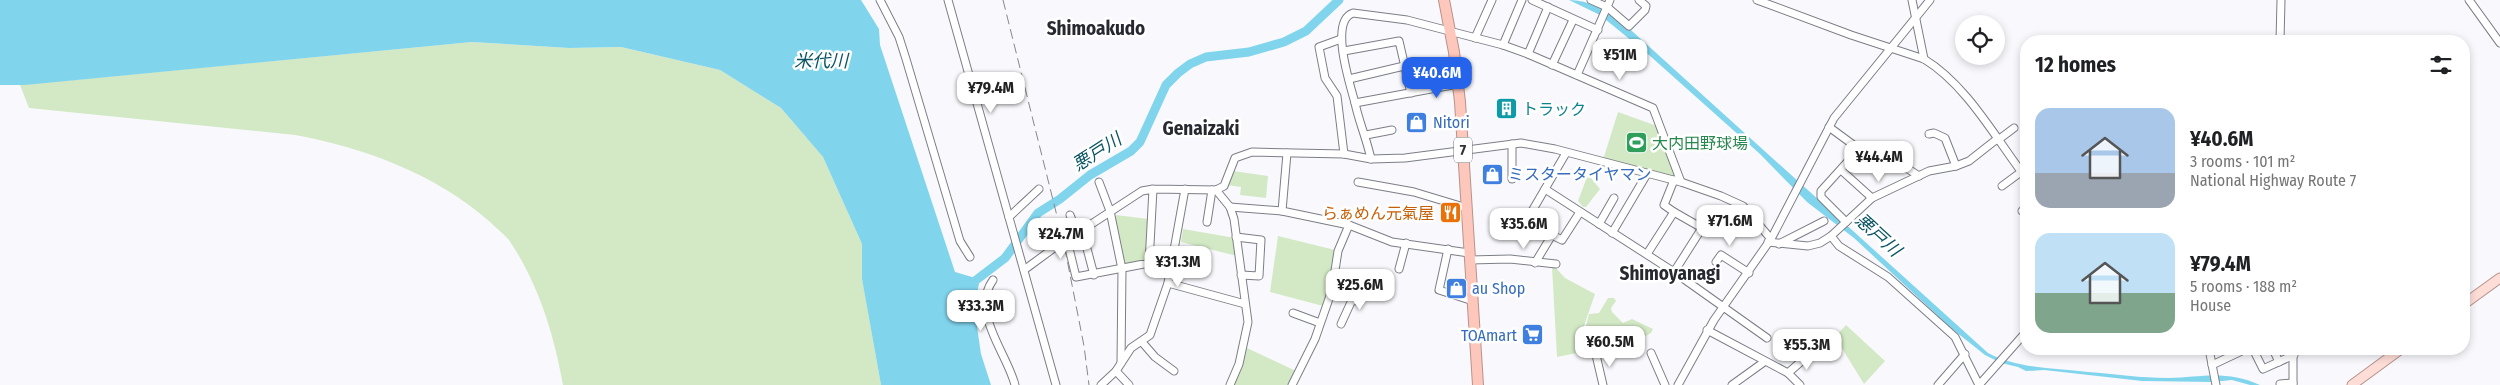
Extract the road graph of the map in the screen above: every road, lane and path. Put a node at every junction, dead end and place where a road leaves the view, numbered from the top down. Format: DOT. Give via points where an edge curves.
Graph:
graph roads {
  1 [pos="880,0"];
  2 [pos="948,0"];
  3 [pos="1444,0"];
  4 [pos="1492,0"];
  5 [pos="1522,0"];
  6 [pos="1532,0"];
  7 [pos="1591,0"];
  8 [pos="1638,0"];
  9 [pos="1757,0"];
  10 [pos="1912,0"];
  11 [pos="1930,0"];
  12 [pos="2281,0"];
  13 [pos="2469,0"];
  14 [pos="1608,5"];
  15 [pos="1548,8"];
  16 [pos="1916,16"];
  17 [pos="1573,20"];
  18 [pos="1598,30"];
  19 [pos="1451,31"];
  20 [pos="2280,35"];
  21 [pos="1475,38"];
  22 [pos="1341,39"];
  23 [pos="2500,43"];
  24 [pos="1503,45"];
  25 [pos="1890,48"];
  26 [pos="1344,51"];
  27 [pos="1528,54"];
  28 [pos="1924,59"];
  29 [pos="1552,64"];
  30 [pos="1404,66"];
  31 [pos="1578,75"];
  32 [pos="1349,79"];
  33 [pos="1458,84"];
  34 [pos="1003,86"];
  35 [pos="974,93"];
  36 [pos="1411,93"];
  37 [pos="1354,103"];
  38 [pos="1829,127"];
  39 [pos="2014,128"];
  40 [pos="1392,130"];
  41 [pos="1929,134"];
  42 [pos="1366,135"];
  43 [pos="1998,139"];
  44 [pos="1512,144"];
  45 [pos="1859,149"];
  46 [pos="1463,151"];
  47 [pos="1287,153"];
  48 [pos="1566,153"];
  49 [pos="1344,154"];
  50 [pos="1371,159"];
  51 [pos="1956,166"];
  52 [pos="1841,170"];
  53 [pos="2020,171"];
  54 [pos="2020,173"];
  55 [pos="1647,174"];
  56 [pos="1919,176"];
  57 [pos="1512,179"];
  58 [pos="1677,181"];
  59 [pos="1099,182"];
  60 [pos="1358,182"];
  61 [pos="2002,186"];
  62 [pos="1039,189"];
  63 [pos="1153,189"];
  64 [pos="1185,189"];
  65 [pos="1545,189"];
  66 [pos="1214,190"];
  67 [pos="1614,198"];
  68 [pos="1872,198"];
  69 [pos="1230,206"];
  70 [pos="1466,208"];
  71 [pos="1110,211"];
  72 [pos="1282,211"];
  73 [pos="1580,212"];
  74 [pos="1674,212"];
  75 [pos="1070,215"];
  76 [pos="1009,217"];
  77 [pos="1708,220"];
  78 [pos="1824,221"];
  79 [pos="1207,222"];
  80 [pos="1846,222"];
  81 [pos="1599,224"];
  82 [pos="1349,225"];
  83 [pos="1702,228"];
  84 [pos="1079,231"];
  85 [pos="1612,234"];
  86 [pos="1834,234"];
  87 [pos="1552,235"];
  88 [pos="1236,237"];
  89 [pos="1769,241"];
  90 [pos="1406,243"];
  91 [pos="1779,244"];
  92 [pos="1058,245"];
  93 [pos="1448,249"];
  94 [pos="1647,254"];
  95 [pos="970,256"];
  96 [pos="1470,257"];
  97 [pos="1716,262"];
  98 [pos="1535,263"];
  99 [pos="1556,264"];
  100 [pos="1024,268"];
  101 [pos="1122,269"];
  102 [pos="1399,269"];
  103 [pos="1674,272"];
  104 [pos="1749,272"];
  105 [pos="1094,275"];
  106 [pos="1241,275"];
  107 [pos="2500,278"];
  108 [pos="993,280"];
  109 [pos="1168,283"];
  110 [pos="1360,291"];
  111 [pos="2470,300"];
  112 [pos="1473,301"];
  113 [pos="1245,304"];
  114 [pos="1722,308"];
  115 [pos="1292,313"];
  116 [pos="1320,323"];
  117 [pos="1342,324"];
  118 [pos="1708,330"];
  119 [pos="1767,338"];
  120 [pos="2020,339"];
  121 [pos="1142,342"];
  122 [pos="1812,352"];
  123 [pos="1651,353"];
  124 [pos="1966,354"];
  125 [pos="1596,355"];
  126 [pos="2210,355"];
  127 [pos="2234,355"];
  128 [pos="2256,355"];
  129 [pos="2275,355"];
  130 [pos="2290,355"];
  131 [pos="2294,355"];
  132 [pos="2393,355"];
  133 [pos="1764,362"];
  134 [pos="2279,362"];
  135 [pos="1121,363"];
  136 [pos="2212,366"];
  137 [pos="1116,371"];
  138 [pos="1174,371"];
  139 [pos="1788,374"];
  140 [pos="1743,382"];
  141 [pos="1681,383"];
  142 [pos="2280,384"];
  143 [pos="2293,384"];
  144 [pos="1015,385"];
  145 [pos="1056,385"];
  146 [pos="1101,385"];
  147 [pos="1129,385"];
  148 [pos="1230,385"];
  149 [pos="1292,385"];
  150 [pos="1478,385"];
  151 [pos="1603,385"];
  152 [pos="1665,385"];
  153 [pos="1732,385"];
  154 [pos="1800,385"];
  155 [pos="1938,385"];
  156 [pos="1979,385"];
  157 [pos="2216,385"];
  158 [pos="2352,385"];
  1 -- 95 [label="street" via="904,52 960,241"];
  2 -- 35 [label="street"];
  3 -- 19 [label="highway, 7"];
  4 -- 21 [label="street"];
  5 -- 24 [label="street"];
  6 -- 15 [label="street"];
  7 -- 14 [label="street"];
  8 -- 14 [label="street" via="1646,6 1632,25"];
  9 -- 25 [label="street"];
  10 -- 16 [label="street"];
  11 -- 16 [label="street"];
  12 -- 20 [label="street"];
  13 -- 23 [label="street"];
  14 -- 18 [label="street"];
  15 -- 17 [label="street"];
  15 -- 27 [label="street"];
  16 -- 25 [label="street"];
  16 -- 28 [label="street"];
  17 -- 18 [label="street"];
  17 -- 29 [label="street"];
  18 -- 31 [label="street"];
  19 -- 21 [label="street"];
  19 -- 22 [label="street" via="1407,20 1353,13 1343,24"];
  19 -- 33 [label="highway, 7"];
  21 -- 24 [label="street"];
  22 -- 26 [label="street"];
  22 -- 49 [label="street" via="1319,47 1325,78 1337,96"];
  24 -- 27 [label="street"];
  25 -- 28 [label="street"];
  25 -- 38 [label="street"];
  26 -- 30 [label="street" via="1399,41"];
  26 -- 32 [label="street"];
  27 -- 29 [label="street"];
  28 -- 43 [label="street" via="1956,84"];
  29 -- 31 [label="street"];
  30 -- 32 [label="street"];
  30 -- 36 [label="street"];
  31 -- 58 [label="street" via="1653,108"];
  32 -- 37 [label="street"];
  33 -- 36 [label="street"];
  33 -- 46 [label="highway, 7"];
  34 -- 35 [label="street"];
  35 -- 76 [label="street"];
  36 -- 37 [label="street"];
  37 -- 42 [label="street"];
  38 -- 45 [label="street"];
  38 -- 89 [label="street"];
  39 -- 43 [label="street"];
  40 -- 42 [label="street"];
  41 -- 51 [label="street" via="1945,138"];
  42 -- 50 [label="street"];
  43 -- 51 [label="street"];
  43 -- 53 [label="street"];
  44 -- 46 [label="street"];
  44 -- 48 [label="street"];
  44 -- 57 [label="street"];
  45 -- 52 [label="street"];
  45 -- 56 [label="street"];
  46 -- 50 [label="street"];
  46 -- 70 [label="highway, 7"];
  47 -- 49 [label="street"];
  47 -- 66 [label="street" via="1242,154 1235,158 1224,186"];
  47 -- 72 [label="street"];
  48 -- 55 [label="street"];
  48 -- 65 [label="street"];
  49 -- 50 [label="street"];
  51 -- 56 [label="street"];
  52 -- 68 [label="street"];
  52 -- 80 [label="street" via="1821,191 1821,197"];
  54 -- 61 [label="street"];
  55 -- 58 [label="street"];
  55 -- 85 [label="street"];
  56 -- 68 [label="street"];
  58 -- 74 [label="street" via="1664,205"];
  58 -- 89 [label="street" via="1743,206"];
  59 -- 71 [label="street"];
  60 -- 70 [label="street" via="1414,192"];
  62 -- 76 [label="street"];
  63 -- 64 [label="street"];
  63 -- 71 [label="street" via="1142,191"];
  63 -- 101 [label="street" via="1149,263"];
  64 -- 66 [label="street"];
  64 -- 109 [label="street"];
  65 -- 73 [label="street"];
  65 -- 87 [label="street" via="1528,218"];
  66 -- 69 [label="street"];
  66 -- 79 [label="street"];
  67 -- 81 [label="street"];
  68 -- 80 [label="street"];
  69 -- 72 [label="street"];
  69 -- 88 [label="street"];
  70 -- 96 [label="highway, 7"];
  71 -- 84 [label="street"];
  71 -- 101 [label="street"];
  72 -- 82 [label="street"];
  73 -- 81 [label="street"];
  73 -- 87 [label="street" via="1562,240"];
  74 -- 83 [label="street"];
  74 -- 94 [label="street"];
  75 -- 84 [label="street"];
  76 -- 100 [label="street"];
  77 -- 83 [label="street"];
  78 -- 91 [label="street"];
  80 -- 86 [label="street"];
  81 -- 85 [label="street"];
  82 -- 90 [label="street" via="1381,238"];
  82 -- 116 [label="street" via="1338,251 1332,290"];
  83 -- 103 [label="street"];
  84 -- 105 [label="street"];
  84 -- 105 [label="street" via="1067,240 1076,277"];
  85 -- 94 [label="street"];
  86 -- 91 [label="street" via="1808,246"];
  86 -- 124 [label="street" via="1839,246 1888,277 1955,337"];
  87 -- 98 [label="street"];
  88 -- 106 [label="street"];
  88 -- 106 [label="street" via="1260,240 1259,276"];
  89 -- 91 [label="street"];
  89 -- 104 [label="street"];
  90 -- 93 [label="street"];
  90 -- 102 [label="street"];
  92 -- 100 [label="street"];
  93 -- 96 [label="street"];
  93 -- 112 [label="street" via="1438,290"];
  94 -- 103 [label="street"];
  96 -- 98 [label="street"];
  96 -- 112 [label="highway, 7"];
  97 -- 104 [label="street" via="1721,255"];
  98 -- 99 [label="street"];
  100 -- 145 [label="street"];
  101 -- 105 [label="street"];
  101 -- 135 [label="street"];
  103 -- 114 [label="street"];
  104 -- 114 [label="street"];
  106 -- 113 [label="street"];
  107 -- 111 [label="main road"];
  108 -- 144 [label="street" via="985,301 991,327"];
  109 -- 113 [label="street"];
  109 -- 121 [label="street" via="1150,335"];
  110 -- 117 [label="street" via="1357,301 1352,300"];
  112 -- 150 [label="highway, 7"];
  113 -- 148 [label="street" via="1246,337"];
  114 -- 118 [label="street"];
  114 -- 119 [label="street"];
  115 -- 116 [label="street"];
  116 -- 149 [label="street"];
  118 -- 133 [label="street"];
  118 -- 141 [label="street"];
  120 -- 156 [label="street"];
  121 -- 135 [label="street" via="1131,348"];
  121 -- 138 [label="street"];
  122 -- 139 [label="street"];
  123 -- 152 [label="street"];
  124 -- 155 [label="street"];
  124 -- 156 [label="street"];
  125 -- 151 [label="street"];
  126 -- 136 [label="street"];
  127 -- 136 [label="street"];
  128 -- 134 [label="street" via="2261,368"];
  129 -- 134 [label="street"];
  130 -- 134 [label="street"];
  131 -- 143 [label="street"];
  132 -- 158 [label="main road"];
  133 -- 139 [label="street"];
  133 -- 140 [label="street"];
  135 -- 137 [label="street"];
  136 -- 157 [label="street"];
  137 -- 146 [label="street"];
  137 -- 147 [label="street"];
  139 -- 154 [label="street"];
  140 -- 153 [label="street"];
  141 -- 152 [label="street"];
  142 -- 143 [label="street"];
}
